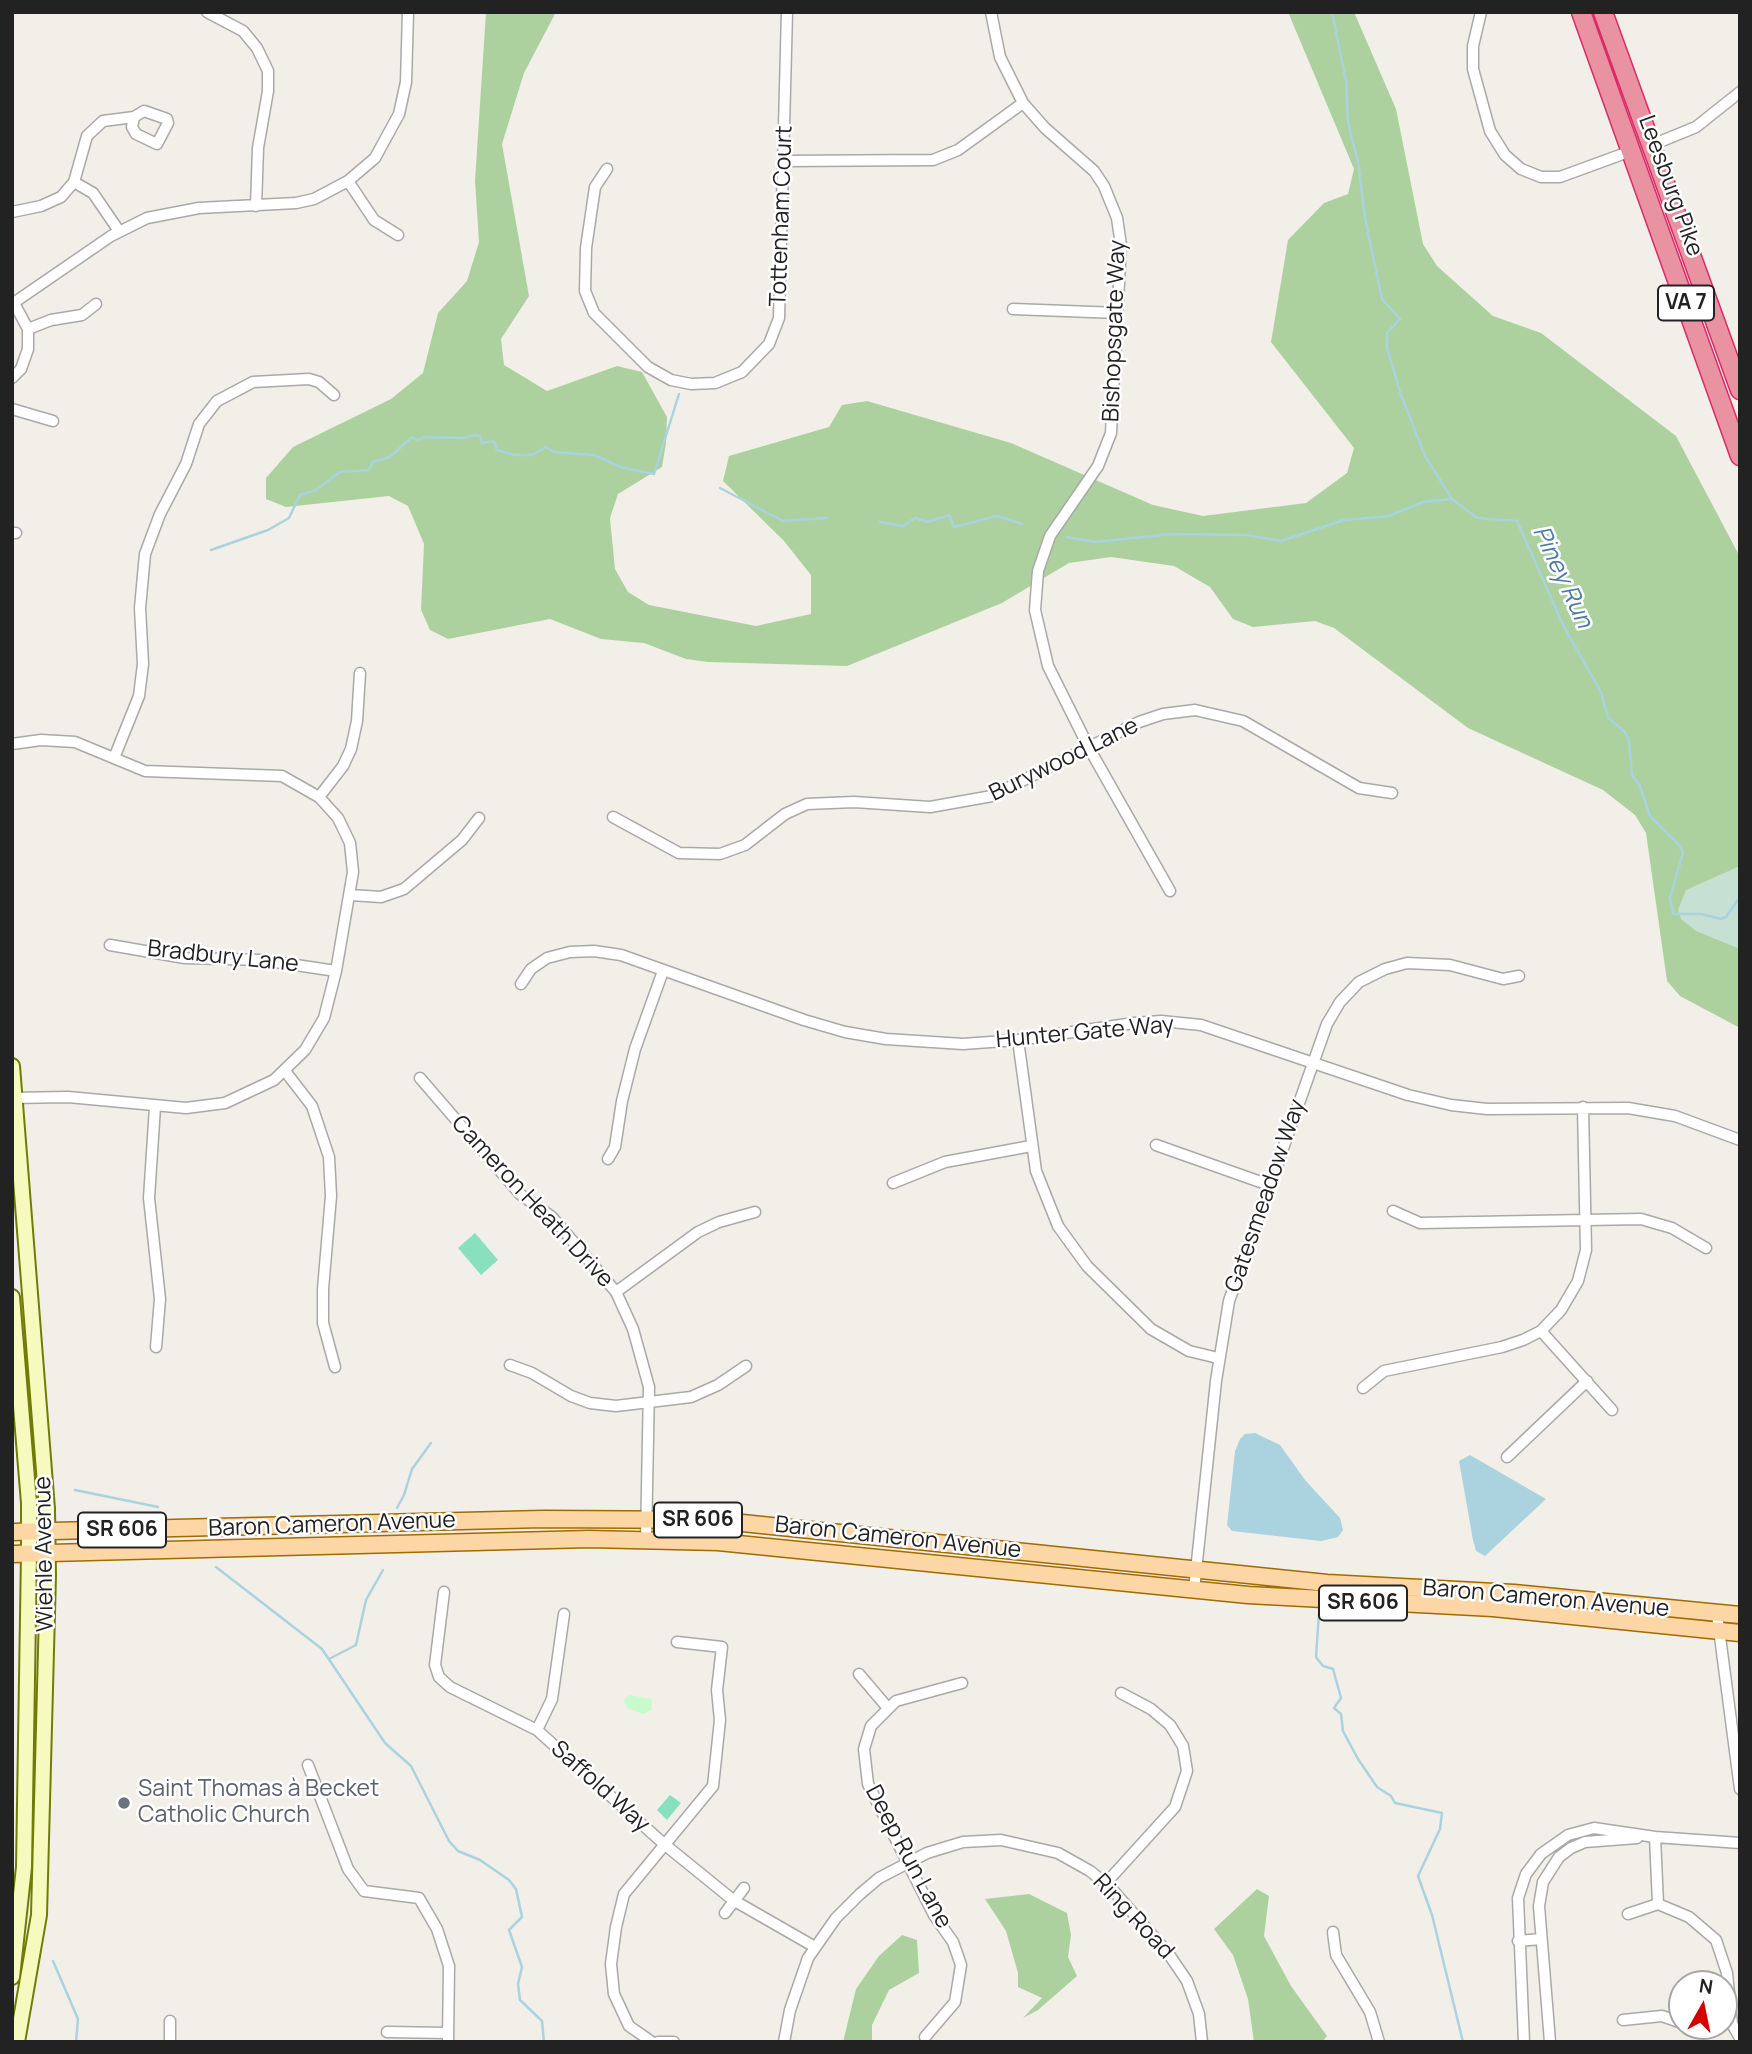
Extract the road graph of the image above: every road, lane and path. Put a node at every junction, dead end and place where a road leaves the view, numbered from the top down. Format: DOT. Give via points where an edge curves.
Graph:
graph roads {
  1 [pos="207,12"];
  2 [pos="408,12"];
  3 [pos="786,12"];
  4 [pos="991,12"];
  5 [pos="1481,12"];
  6 [pos="1581,12"];
  7 [pos="1603,12"];
  8 [pos="1590,33"];
  9 [pos="1740,92"];
  10 [pos="1023,103"];
  11 [pos="134,117"];
  12 [pos="1652,145"];
  13 [pos="1631,151"];
  14 [pos="783,161"];
  15 [pos="607,169"];
  16 [pos="348,181"];
  17 [pos="74,182"];
  18 [pos="256,206"];
  19 [pos="12,212"];
  20 [pos="119,231"];
  21 [pos="398,235"];
  22 [pos="13,304"];
  23 [pos="96,304"];
  24 [pos="1013,309"];
  25 [pos="1118,313"];
  26 [pos="28,329"];
  27 [pos="12,378"];
  28 [pos="1740,390"];
  29 [pos="334,395"];
  30 [pos="12,409"];
  31 [pos="53,421"];
  32 [pos="1740,456"];
  33 [pos="360,673"];
  34 [pos="12,744"];
  35 [pos="1089,748"];
  36 [pos="114,758"];
  37 [pos="1392,793"];
  38 [pos="319,797"];
  39 [pos="613,817"];
  40 [pos="479,818"];
  41 [pos="1170,891"];
  42 [pos="350,895"];
  43 [pos="110,945"];
  44 [pos="336,971"];
  45 [pos="663,971"];
  46 [pos="1519,976"];
  47 [pos="521,984"];
  48 [pos="1018,1040"];
  49 [pos="1312,1062"];
  50 [pos="12,1066"];
  51 [pos="285,1071"];
  52 [pos="420,1078"];
  53 [pos="14,1098"];
  54 [pos="155,1107"];
  55 [pos="1583,1107"];
  56 [pos="1740,1140"];
  57 [pos="1156,1145"];
  58 [pos="1031,1146"];
  59 [pos="608,1159"];
  60 [pos="893,1183"];
  61 [pos="1269,1185"];
  62 [pos="1393,1211"];
  63 [pos="755,1212"];
  64 [pos="1586,1219"];
  65 [pos="1706,1248"];
  66 [pos="616,1292"];
  67 [pos="12,1297"];
  68 [pos="1541,1331"];
  69 [pos="156,1347"];
  70 [pos="1218,1358"];
  71 [pos="510,1365"];
  72 [pos="746,1366"];
  73 [pos="334,1367"];
  74 [pos="1587,1381"];
  75 [pos="1363,1388"];
  76 [pos="650,1402"];
  77 [pos="1612,1410"];
  78 [pos="1507,1457"];
  79 [pos="646,1518"];
  80 [pos="47,1531"];
  81 [pos="12,1532"];
  82 [pos="29,1532"];
  83 [pos="646,1539"];
  84 [pos="29,1553"];
  85 [pos="48,1553"];
  86 [pos="12,1554"];
  87 [pos="1196,1570"];
  88 [pos="1194,1590"];
  89 [pos="443,1592"];
  90 [pos="564,1614"];
  91 [pos="1717,1614"];
  92 [pos="1740,1615"];
  93 [pos="1719,1632"];
  94 [pos="1740,1633"];
  95 [pos="677,1642"];
  96 [pos="859,1674"];
  97 [pos="962,1683"];
  98 [pos="1121,1693"];
  99 [pos="887,1707"];
  100 [pos="537,1730"];
  101 [pos="308,1765"];
  102 [pos="1740,1789"];
  103 [pos="1655,1837"];
  104 [pos="1740,1843"];
  105 [pos="664,1844"];
  106 [pos="907,1862"];
  107 [pos="1106,1883"];
  108 [pos="744,1888"];
  109 [pos="733,1900"];
  110 [pos="1658,1904"];
  111 [pos="725,1913"];
  112 [pos="1628,1914"];
  113 [pos="1333,1932"];
  114 [pos="1541,1939"];
  115 [pos="1518,1941"];
  116 [pos="815,1947"];
  117 [pos="1726,1970"];
  118 [pos="12,1977"];
  119 [pos="1668,2018"];
  120 [pos="1623,2020"];
  121 [pos="170,2021"];
  122 [pos="387,2032"];
  123 [pos="448,2037"];
  124 [pos="925,2038"];
  125 [pos="17,2042"];
  126 [pos="170,2042"];
  127 [pos="652,2042"];
  128 [pos="658,2042"];
  129 [pos="674,2042"];
  130 [pos="784,2042"];
  131 [pos="1202,2042"];
  132 [pos="1379,2042"];
  133 [pos="1524,2042"];
  134 [pos="1550,2042"];
  1 -- 18 [label="street" via="233,24 252,40 268,71"];
  2 -- 16 [label="street" via="399,114 380,150"];
  3 -- 14 [label="street, Tottenham Court"];
  4 -- 10 [label="street, Bishopsgate Way" via="1000,57"];
  5 -- 13 [label="street" via="1473,69 1490,131 1505,155 1521,169 1541,177 1560,177"];
  6 -- 8 [label="highway, Leesburg Pike / VA 7"];
  7 -- 12 [label="highway, Leesburg Pike / VA 7"];
  8 -- 12 [label="highway" via="1610,65 1634,131"];
  8 -- 13 [label="highway, Leesburg Pike / VA 7"];
  9 -- 12 [label="street" via="1696,127"];
  10 -- 14 [label="street" via="958,150 933,160"];
  10 -- 25 [label="street, Bishopsgate Way" via="1094,171 1112,202 1121,246"];
  11 -- 17 [label="street" via="103,121 87,136"];
  12 -- 28 [label="highway, Leesburg Pike / VA 7"];
  13 -- 32 [label="highway, Leesburg Pike / VA 7"];
  14 -- 15 [label="street, Tottenham Court" via="780,303 775,332 761,356 742,372 700,384 671,380 648,367 602,324 588,301 583,278 592,197"];
  16 -- 18 [label="street" via="314,199"];
  16 -- 21 [label="street" via="374,220"];
  17 -- 19 [label="street" via="61,197"];
  17 -- 20 [label="street" via="93,193"];
  18 -- 20 [label="street" via="178,210"];
  20 -- 22 [label="street"];
  22 -- 26 [label="street"];
  23 -- 26 [label="street" via="82,315"];
  24 -- 25 [label="street"];
  25 -- 35 [label="street, Bishopsgate Way" via="1111,433 1098,466 1050,536 1035,590 1042,649"];
  26 -- 27 [label="street" via="28,349 21,369"];
  29 -- 36 [label="street" via="309,379 253,382 217,401 199,424 145,554 141,687 134,716"];
  30 -- 31 [label="street"];
  33 -- 38 [label="street" via="351,749"];
  34 -- 36 [label="street" via="75,742"];
  35 -- 37 [label="street, Burywood Lane" via="1163,714 1211,711 1243,721 1359,788"];
  35 -- 39 [label="street, Burywood Lane" via="1004,792 972,802 929,807 807,804 785,814 745,845 720,854 679,853"];
  35 -- 41 [label="street, Bishopsgate Way"];
  36 -- 38 [label="street" via="145,771 270,773 295,781"];
  38 -- 42 [label="street" via="338,818 350,844"];
  40 -- 42 [label="street" via="462,840 404,889 381,897"];
  42 -- 44 [label="street"];
  43 -- 44 [label="street, Bradbury Lane" via="184,958 262,960"];
  44 -- 51 [label="street" via="315,1035"];
  45 -- 47 [label="street, Hunter Gate Way" via="621,955 570,952 547,958"];
  45 -- 48 [label="street, Hunter Gate Way" via="845,1032 927,1043"];
  45 -- 59 [label="street" via="635,1049 615,1147"];
  46 -- 49 [label="street, Gatesmeadow Way" via="1489,977 1427,962 1385,969 1359,982 1340,1002"];
  48 -- 49 [label="street, Hunter Gate Way" via="1161,1021 1201,1025"];
  48 -- 58 [label="street"];
  49 -- 55 [label="street, Hunter Gate Way" via="1451,1105"];
  49 -- 61 [label="street, Gatesmeadow Way"];
  50 -- 53 [label="main road, Wiehle Avenue"];
  51 -- 54 [label="street" via="259,1090 225,1103"];
  51 -- 73 [label="street" via="312,1105 329,1157 323,1323"];
  52 -- 66 [label="street, Cameron Heath Drive" via="520,1194 552,1217"];
  53 -- 54 [label="street" via="68,1097"];
  53 -- 80 [label="main road, Wiehle Avenue"];
  54 -- 69 [label="street" via="149,1198 160,1299"];
  55 -- 56 [label="street, Hunter Gate Way" via="1675,1116"];
  55 -- 64 [label="street"];
  57 -- 61 [label="street"];
  58 -- 60 [label="street" via="945,1162"];
  58 -- 70 [label="street" via="1049,1209 1087,1266 1161,1337 1189,1352"];
  61 -- 70 [label="street, Gatesmeadow Way" via="1228,1301"];
  62 -- 64 [label="street" via="1420,1223"];
  63 -- 66 [label="street" via="698,1232"];
  64 -- 65 [label="street" via="1657,1222"];
  64 -- 68 [label="street" via="1586,1250 1578,1281 1562,1310"];
  66 -- 76 [label="street, Cameron Heath Drive" via="646,1367"];
  67 -- 82 [label="main road, Wiehle Avenue"];
  68 -- 74 [label="street"];
  68 -- 75 [label="street" via="1503,1348 1384,1371"];
  70 -- 87 [label="street, Gatesmeadow Way"];
  71 -- 76 [label="street" via="590,1403"];
  72 -- 76 [label="street" via="691,1397"];
  74 -- 77 [label="street"];
  74 -- 78 [label="street"];
  76 -- 79 [label="street, Cameron Heath Drive"];
  79 -- 80 [label="main road, Baron Cameron Avenue / SR 606"];
  79 -- 83 [label="street, Cameron Heath Drive"];
  79 -- 87 [label="main road, Baron Cameron Avenue / SR 606" via="780,1526"];
  80 -- 82 [label="main road, Baron Cameron Avenue / SR 606"];
  80 -- 85 [label="main road, Wiehle Avenue"];
  81 -- 82 [label="main road, Baron Cameron Avenue / SR 606"];
  82 -- 84 [label="main road, Wiehle Avenue"];
  83 -- 85 [label="main road, Baron Cameron Avenue / SR 606"];
  83 -- 88 [label="main road, Baron Cameron Avenue / SR 606" via="767,1545"];
  84 -- 85 [label="main road, Baron Cameron Avenue / SR 606"];
  84 -- 86 [label="main road, Baron Cameron Avenue / SR 606"];
  84 -- 118 [label="main road, Wiehle Avenue" via="24,1867"];
  85 -- 125 [label="main road, Wiehle Avenue" via="39,1915"];
  87 -- 88 [label="street, Gatesmeadow Way"];
  87 -- 91 [label="main road, Baron Cameron Avenue / SR 606" via="1327,1583 1514,1593"];
  88 -- 93 [label="main road, Baron Cameron Avenue / SR 606" via="1298,1600 1493,1608"];
  89 -- 100 [label="street, Saffold Way" via="435,1665 439,1677 450,1687"];
  90 -- 100 [label="street, Saffold Way" via="552,1699"];
  91 -- 92 [label="main road, Baron Cameron Avenue / SR 606"];
  91 -- 93 [label="street"];
  93 -- 94 [label="main road, Baron Cameron Avenue / SR 606"];
  93 -- 102 [label="street"];
  95 -- 105 [label="street, Saffold Way" via="722,1647 719,1720 713,1786"];
  96 -- 99 [label="street"];
  97 -- 99 [label="street" via="907,1696"];
  98 -- 107 [label="street" via="1152,1709 1170,1725 1183,1746 1187,1771 1175,1807"];
  99 -- 106 [label="street, Deep Run Lane" via="867,1737 863,1761 868,1784"];
  100 -- 105 [label="street, Saffold Way"];
  101 -- 123 [label="street" via="348,1869 364,1891 419,1898 437,1929 449,1966"];
  103 -- 104 [label="street"];
  103 -- 110 [label="street"];
  103 -- 114 [label="street" via="1585,1842 1559,1857 1540,1892"];
  103 -- 115 [label="street" via="1594,1828 1553,1844 1522,1883"];
  105 -- 109 [label="street, Saffold Way"];
  105 -- 127 [label="street, Saffold Way" via="624,1894 611,1964 614,1994 623,2015 629,2026"];
  106 -- 107 [label="street, Ring Road" via="963,1842 1019,1842 1058,1853"];
  106 -- 116 [label="street, Ring Road" via="860,1894"];
  106 -- 124 [label="street, Deep Run Lane" via="953,1942 961,1965 956,2002"];
  107 -- 131 [label="street, Ring Road" via="1183,1974 1199,2014"];
  108 -- 109 [label="street"];
  109 -- 111 [label="street"];
  109 -- 116 [label="street, Saffold Way"];
  110 -- 112 [label="street"];
  110 -- 117 [label="street" via="1689,1917 1716,1940"];
  113 -- 132 [label="street" via="1336,1955 1370,2012"];
  114 -- 115 [label="street"];
  114 -- 134 [label="street"];
  115 -- 133 [label="street"];
  116 -- 130 [label="street, Ring Road" via="796,1988"];
  119 -- 120 [label="street"];
  121 -- 126 [label="street"];
  122 -- 123 [label="street"];
  128 -- 129 [label="street"];
}
